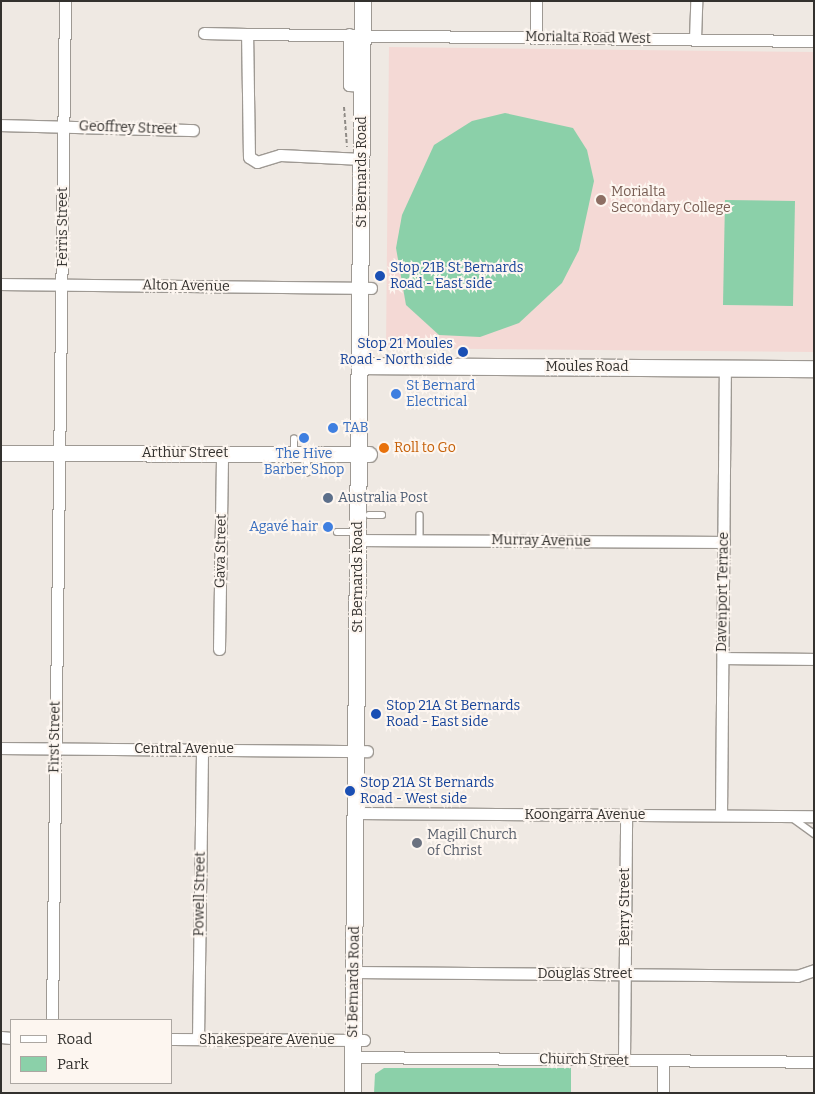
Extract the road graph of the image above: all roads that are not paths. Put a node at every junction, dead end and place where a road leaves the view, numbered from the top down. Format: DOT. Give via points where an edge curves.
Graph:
graph roads {
  1 [pos="65,1"];
  2 [pos="363,1"];
  3 [pos="373,1"];
  4 [pos="536,1"];
  5 [pos="696,1"];
  6 [pos="204,33"];
  7 [pos="247,34"];
  8 [pos="361,34"];
  9 [pos="536,37"];
  10 [pos="696,39"];
  11 [pos="814,41"];
  12 [pos="1,125"];
  13 [pos="63,126"];
  14 [pos="193,130"];
  15 [pos="356,156"];
  16 [pos="1,284"];
  17 [pos="64,285"];
  18 [pos="366,288"];
  19 [pos="366,366"];
  20 [pos="725,368"];
  21 [pos="814,369"];
  22 [pos="298,449"];
  23 [pos="1,453"];
  24 [pos="60,453"];
  25 [pos="222,454"];
  26 [pos="364,454"];
  27 [pos="307,473"];
  28 [pos="420,515"];
  29 [pos="338,532"];
  30 [pos="362,538"];
  31 [pos="420,540"];
  32 [pos="724,542"];
  33 [pos="219,649"];
  34 [pos="723,658"];
  35 [pos="814,659"];
  36 [pos="1,748"];
  37 [pos="55,748"];
  38 [pos="202,749"];
  39 [pos="362,751"];
  40 [pos="361,814"];
  41 [pos="626,815"];
  42 [pos="721,815"];
  43 [pos="789,816"];
  44 [pos="814,816"];
  45 [pos="814,834"];
  46 [pos="814,970"];
  47 [pos="359,972"];
  48 [pos="624,974"];
  49 [pos="52,1019"];
  50 [pos="172,1039"];
  51 [pos="198,1039"];
  52 [pos="358,1040"];
  53 [pos="359,1057"];
  54 [pos="624,1060"];
  55 [pos="664,1061"];
  56 [pos="814,1062"];
  57 [pos="354,1093"];
  58 [pos="364,1093"];
  59 [pos="663,1093"];
  1 -- 13 [label="street, Ferris Street"];
  2 -- 8 [label="main road, St Bernards Road"];
  3 -- 8 [label="main road, St Bernards Road"];
  4 -- 9 [label="street"];
  5 -- 10 [label="street"];
  6 -- 7 [label="street, Morialta Road West"];
  7 -- 8 [label="street, Morialta Road West"];
  7 -- 15 [label="street" via="249,157 257,162 280,155"];
  8 -- 9 [label="street, Morialta Road West"];
  8 -- 15 [label="main road, St Bernards Road" via="363,86"];
  8 -- 18 [label="main road, St Bernards Road"];
  9 -- 10 [label="street, Morialta Road West"];
  10 -- 11 [label="street, Morialta Road West"];
  12 -- 13 [label="street, Geoffrey Street"];
  13 -- 14 [label="street, Geoffrey Street"];
  13 -- 17 [label="street, Ferris Street"];
  15 -- 18 [label="main road, St Bernards Road"];
  16 -- 17 [label="street, Alton Avenue"];
  17 -- 18 [label="street, Alton Avenue"];
  17 -- 24 [label="street, Ferris Street"];
  18 -- 19 [label="main road, St Bernards Road"];
  19 -- 20 [label="main road, Moules Road"];
  19 -- 26 [label="main road, St Bernards Road"];
  20 -- 21 [label="main road, Moules Road"];
  20 -- 32 [label="street, Davenport Terrace"];
  22 -- 25 [label="street, Arthur Street"];
  22 -- 26 [label="street, Arthur Street"];
  22 -- 27 [label="lane"];
  23 -- 24 [label="street, Arthur Street"];
  24 -- 25 [label="street, Arthur Street"];
  24 -- 37 [label="street, First Street"];
  25 -- 33 [label="street, Gava Street"];
  26 -- 30 [label="main road, St Bernards Road"];
  26 -- 30 [label="main road, St Bernards Road" via="375,515"];
  28 -- 31 [label="lane"];
  29 -- 30 [label="lane"];
  30 -- 31 [label="street, Murray Avenue"];
  30 -- 39 [label="main road, St Bernards Road"];
  31 -- 32 [label="street, Murray Avenue"];
  32 -- 34 [label="street, Davenport Terrace"];
  34 -- 35 [label="street"];
  34 -- 42 [label="street, Davenport Terrace"];
  36 -- 37 [label="street, Central Avenue"];
  37 -- 38 [label="street, Central Avenue"];
  37 -- 49 [label="street, First Street"];
  38 -- 39 [label="street, Central Avenue"];
  38 -- 51 [label="street, Powell Street"];
  39 -- 40 [label="main road, St Bernards Road"];
  40 -- 41 [label="street, Koongarra Avenue"];
  40 -- 47 [label="main road, St Bernards Road"];
  41 -- 42 [label="street, Koongarra Avenue"];
  41 -- 48 [label="street, Berry Street"];
  42 -- 43 [label="street, Koongarra Avenue"];
  43 -- 44 [label="street, Koongarra Avenue"];
  43 -- 45 [label="lane"];
  46 -- 48 [label="street, Douglas Street" via="797,976"];
  47 -- 48 [label="street, Douglas Street"];
  47 -- 52 [label="main road, St Bernards Road"];
  48 -- 54 [label="street, Berry Street"];
  50 -- 51 [label="street, Shakespeare Avenue"];
  51 -- 52 [label="street, Shakespeare Avenue"];
  52 -- 53 [label="main road, St Bernards Road"];
  53 -- 54 [label="street, Church Street"];
  53 -- 57 [label="main road, St Bernards Road"];
  53 -- 58 [label="main road, St Bernards Road"];
  54 -- 55 [label="street, Church Street"];
  55 -- 56 [label="street, Church Street"];
  55 -- 59 [label="street"];
}
